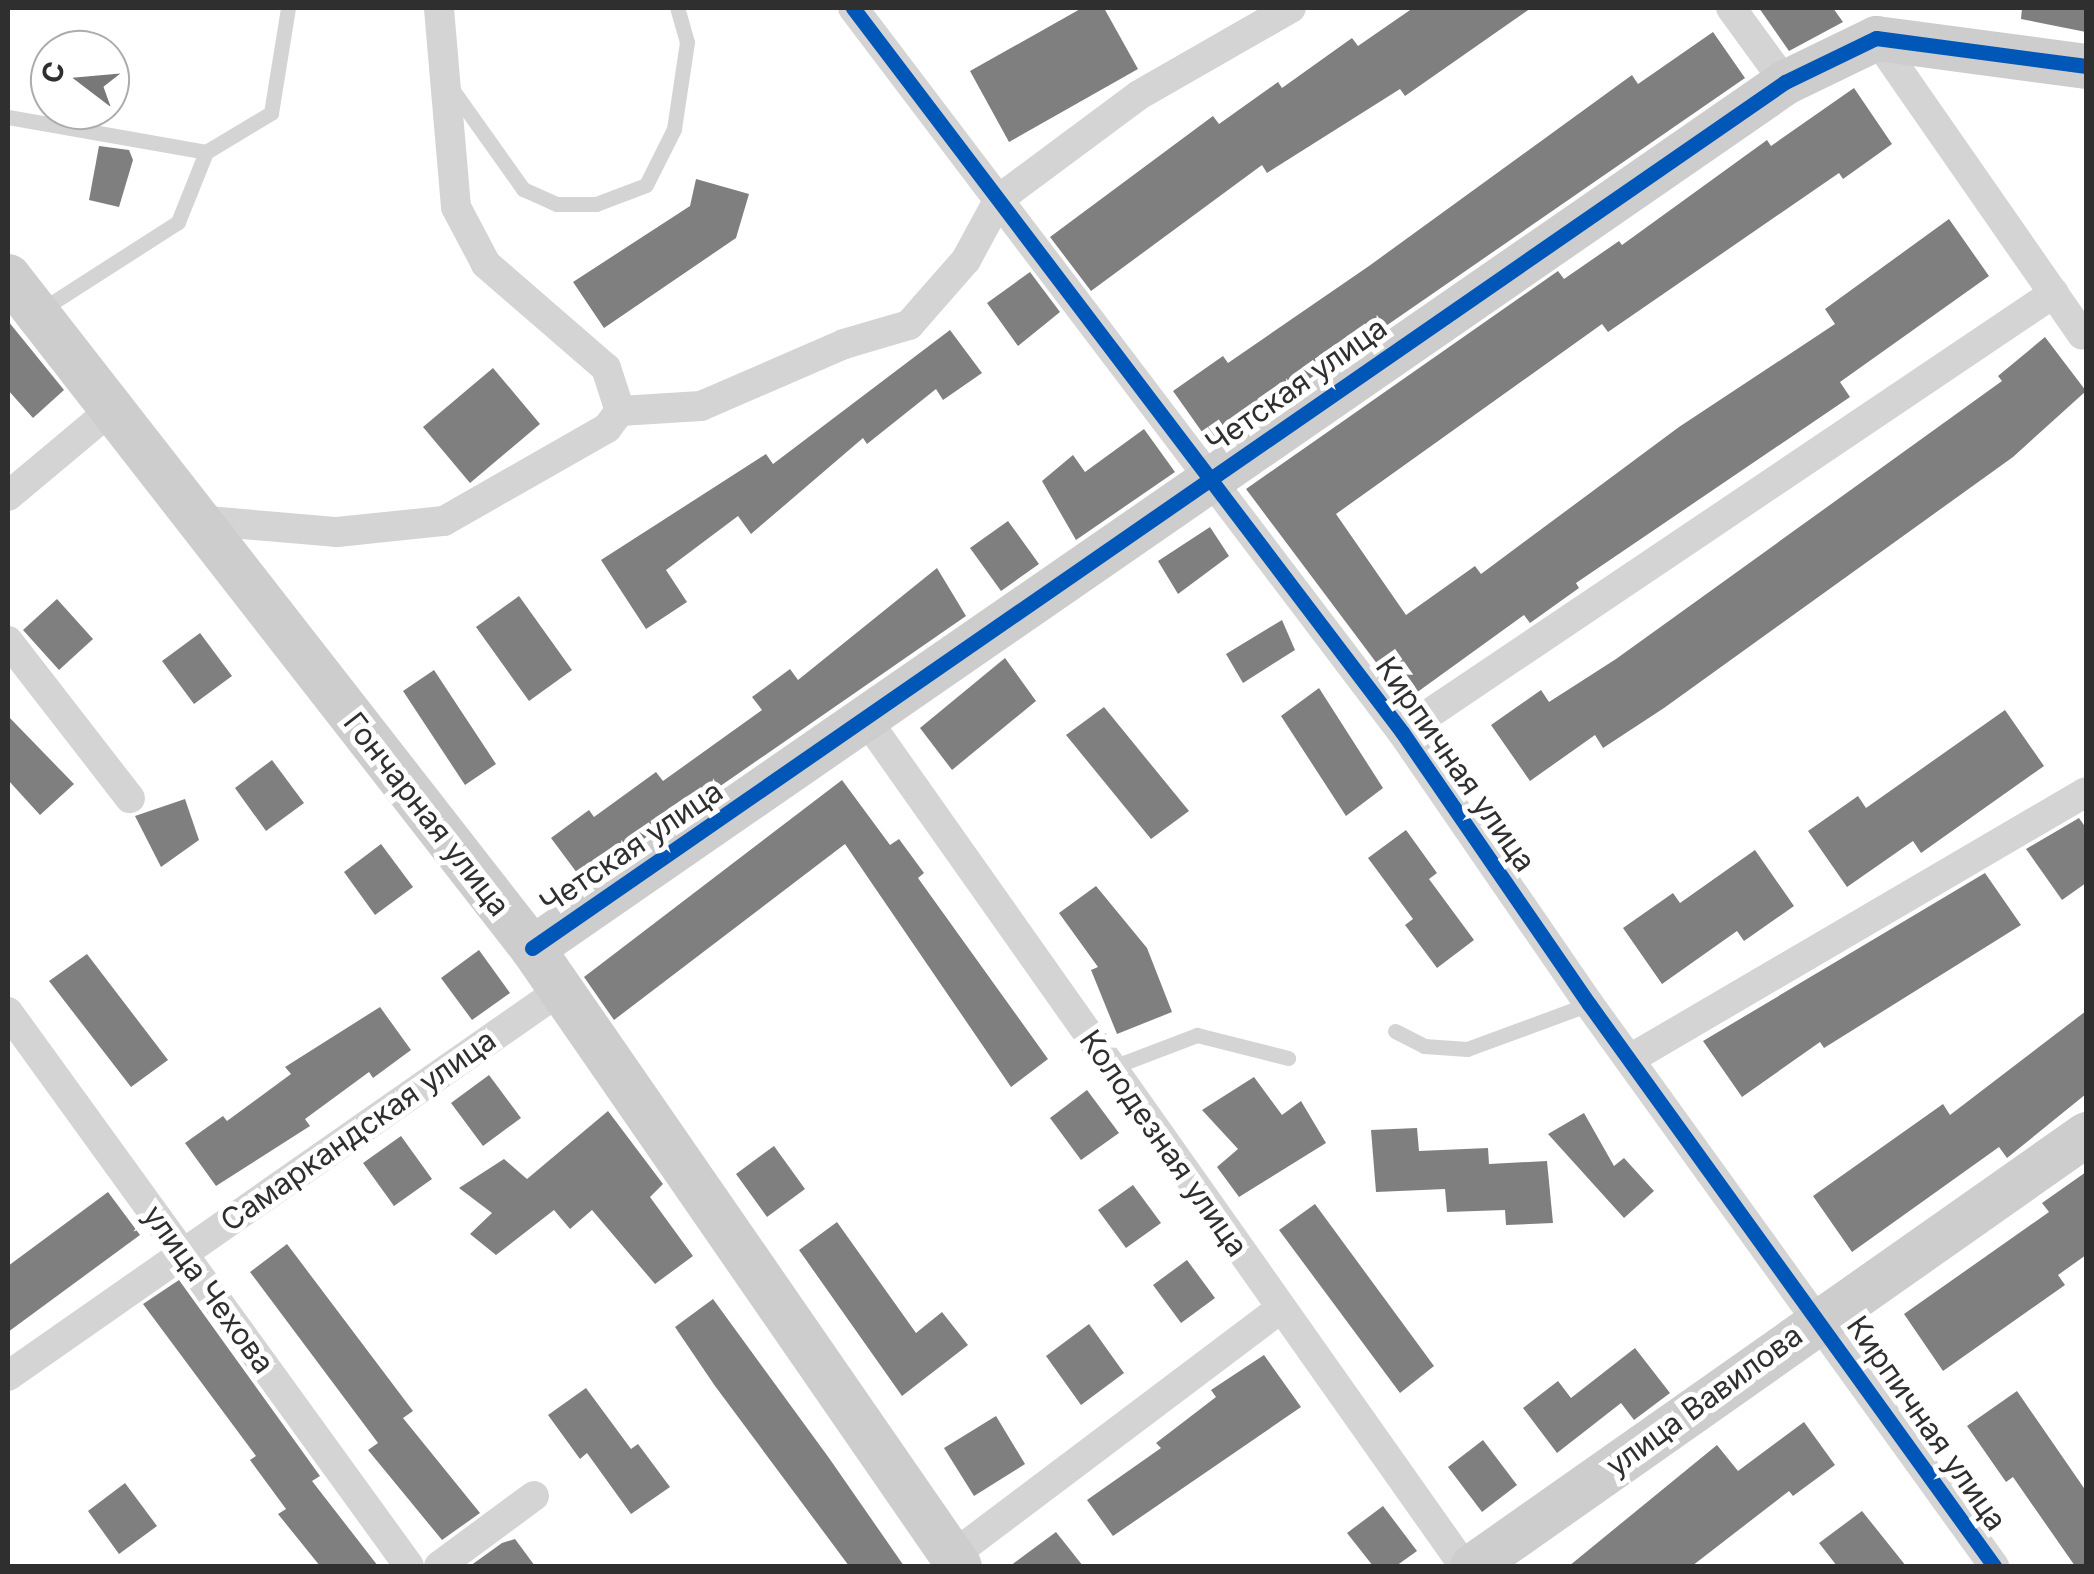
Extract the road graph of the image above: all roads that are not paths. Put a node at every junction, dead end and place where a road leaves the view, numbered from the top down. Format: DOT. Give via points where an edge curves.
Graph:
graph roads {
  1 [pos="288,8"];
  2 [pos="439,8"];
  3 [pos="677,8"];
  4 [pos="853,8"];
  5 [pos="1291,8"];
  6 [pos="1732,8"];
  7 [pos="1876,38"];
  8 [pos="2086,66"];
  9 [pos="441,74"];
  10 [pos="1785,82"];
  11 [pos="8,118"];
  12 [pos="206,152"];
  13 [pos="1000,199"];
  14 [pos="8,276"];
  15 [pos="2054,293"];
  16 [pos="38,312"];
  17 [pos="2085,335"];
  18 [pos="112,409"];
  19 [pos="620,411"];
  20 [pos="1211,476"];
  21 [pos="8,496"];
  22 [pos="196,520"];
  23 [pos="8,641"];
  24 [pos="866,719"];
  25 [pos="1402,732"];
  26 [pos="2086,792"];
  27 [pos="130,798"];
  28 [pos="532,948"];
  29 [pos="562,989"];
  30 [pos="1589,1004"];
  31 [pos="8,1012"];
  32 [pos="1395,1032"];
  33 [pos="1288,1058"];
  34 [pos="1630,1059"];
  35 [pos="1113,1067"];
  36 [pos="2086,1134"];
  37 [pos="183,1252"];
  38 [pos="1278,1310"];
  39 [pos="1820,1317"];
  40 [pos="8,1376"];
  41 [pos="534,1496"];
  42 [pos="955,1561"];
  43 [pos="409,1566"];
  44 [pos="439,1566"];
  45 [pos="1464,1566"];
  46 [pos="1472,1566"];
  47 [pos="1994,1566"];
  1 -- 12 [label="lane" via="272,113"];
  2 -- 9 [label="street"];
  3 -- 9 [label="lane" via="687,42 674,128 646,185 596,204 557,204 523,189"];
  4 -- 13 [label="street, Кирпичная улица"];
  5 -- 13 [label="street" via="1138,95"];
  6 -- 10 [label="street"];
  7 -- 8 [label="street"];
  7 -- 10 [label="street, Четская улица"];
  7 -- 15 [label="street"];
  9 -- 19 [label="street" via="456,208 486,264 606,368"];
  10 -- 20 [label="street, Четская улица"];
  11 -- 12 [label="lane"];
  12 -- 16 [label="lane" via="178,222"];
  13 -- 19 [label="street" via="966,260 909,324 844,344 701,406"];
  13 -- 20 [label="street, Кирпичная улица"];
  14 -- 16 [label="street, Гончарная улица"];
  15 -- 17 [label="street"];
  15 -- 25 [label="street"];
  16 -- 18 [label="street, Гончарная улица"];
  18 -- 21 [label="street"];
  18 -- 22 [label="street, Гончарная улица"];
  19 -- 22 [label="street" via="607,428 444,521 337,532"];
  20 -- 24 [label="street, Четская улица"];
  20 -- 25 [label="street, Кирпичная улица"];
  22 -- 28 [label="street, Гончарная улица"];
  23 -- 27 [label="street"];
  24 -- 28 [label="street, Четская улица"];
  24 -- 35 [label="street, Колодезная улица"];
  25 -- 30 [label="street, Кирпичная улица"];
  26 -- 34 [label="street"];
  28 -- 29 [label="street, Гончарная улица"];
  29 -- 37 [label="street, Самаркандская улица"];
  29 -- 42 [label="street, Гончарная улица"];
  30 -- 32 [label="lane" via="1467,1049 1424,1046"];
  30 -- 34 [label="street, Кирпичная улица"];
  31 -- 37 [label="street, улица Чехова"];
  33 -- 35 [label="lane" via="1198,1035"];
  34 -- 39 [label="street, Кирпичная улица"];
  35 -- 38 [label="street, Колодезная улица"];
  36 -- 39 [label="street, улица Вавилова"];
  37 -- 40 [label="street, Самаркандская улица"];
  37 -- 43 [label="street, улица Чехова"];
  38 -- 42 [label="street"];
  38 -- 45 [label="street, Колодезная улица"];
  39 -- 46 [label="street, улица Вавилова"];
  39 -- 47 [label="street, Кирпичная улица"];
  41 -- 44 [label="street"];
}
